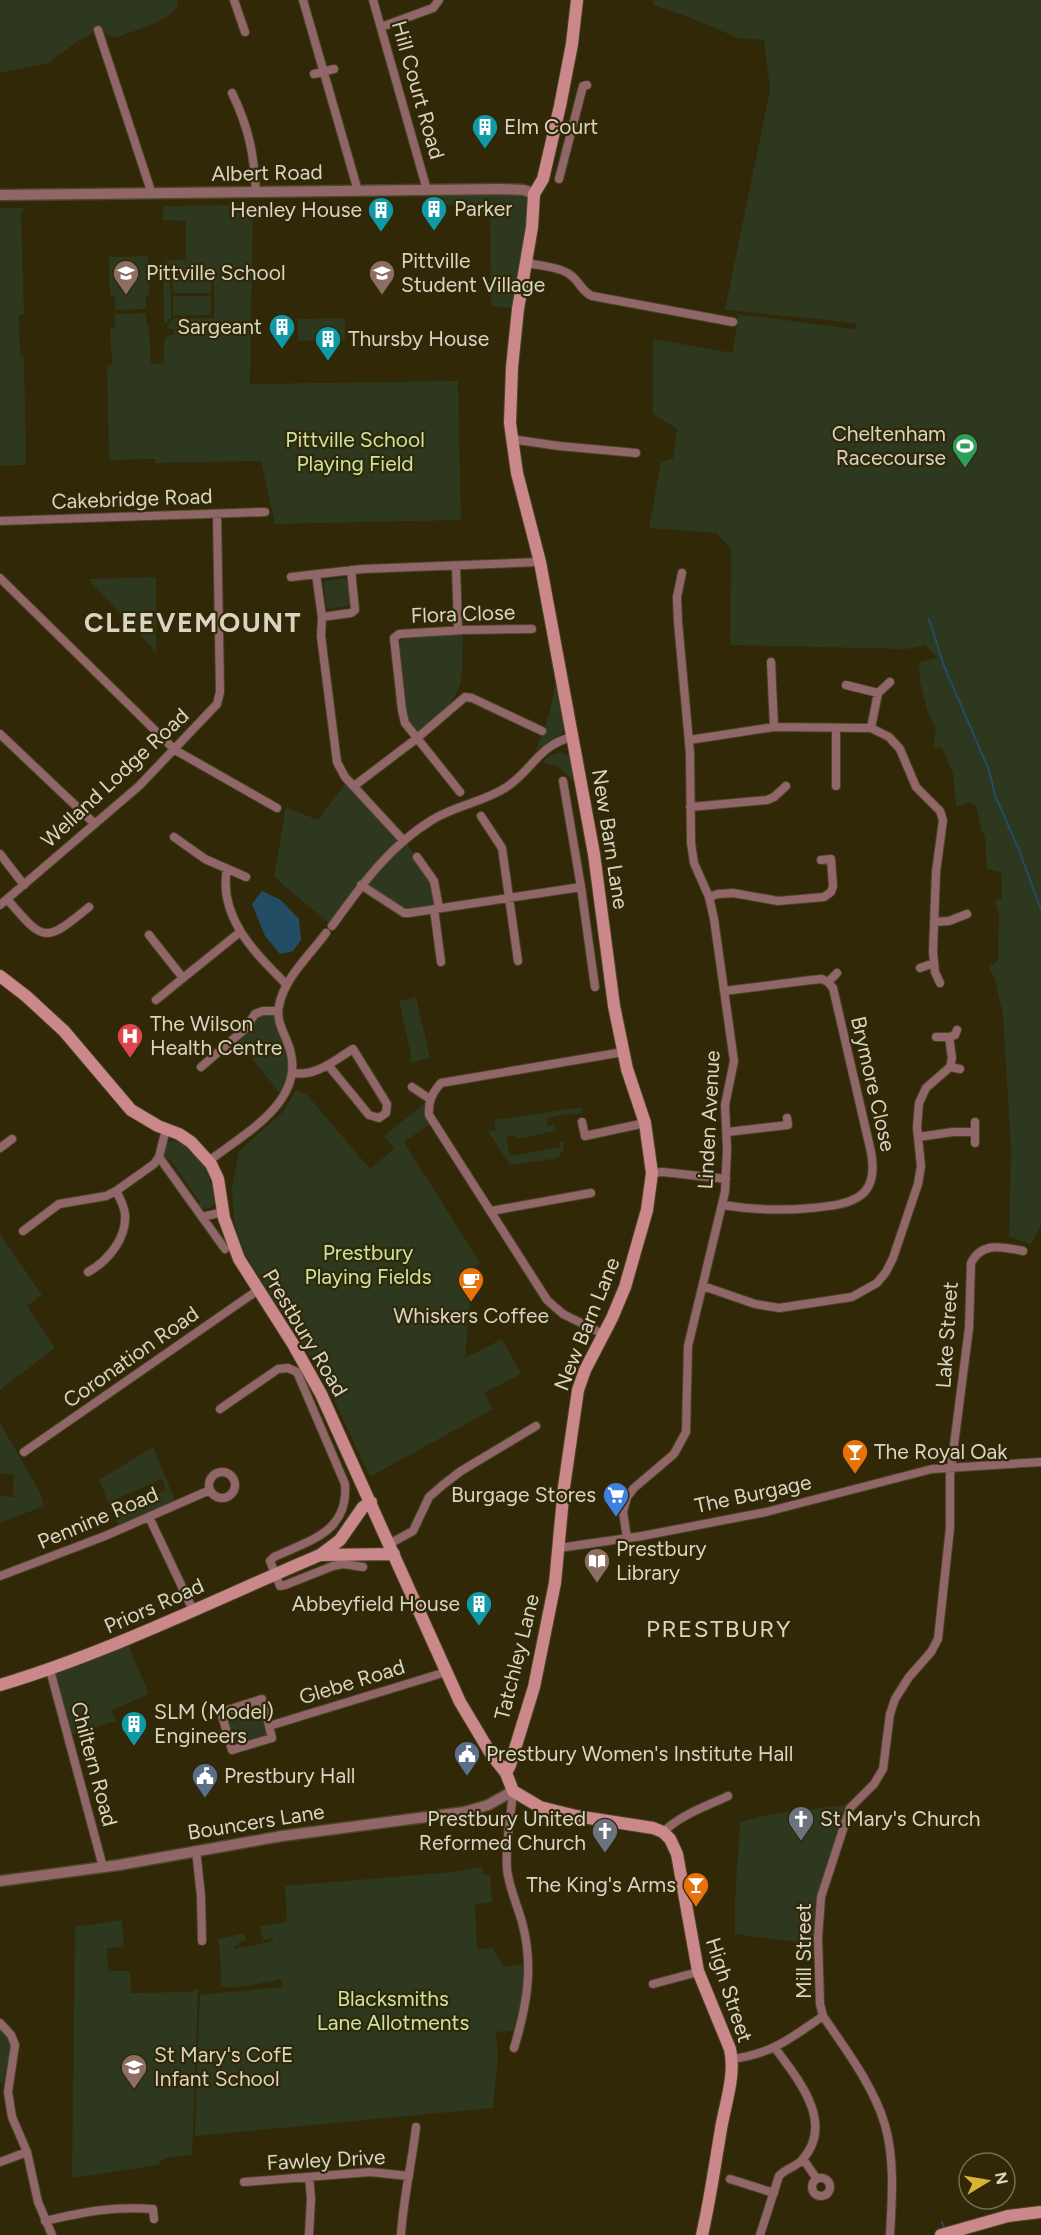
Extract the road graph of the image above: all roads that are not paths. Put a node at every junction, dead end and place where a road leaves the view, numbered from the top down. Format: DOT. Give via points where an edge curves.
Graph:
graph roads {
  1 [pos="234,0"];
  2 [pos="303,0"];
  3 [pos="373,0"];
  4 [pos="439,0"];
  5 [pos="577,0"];
  6 [pos="381,27"];
  7 [pos="98,30"];
  8 [pos="245,32"];
  9 [pos="334,69"];
  10 [pos="324,72"];
  11 [pos="314,75"];
  12 [pos="587,85"];
  13 [pos="232,93"];
  14 [pos="555,128"];
  15 [pos="571,130"];
  16 [pos="559,179"];
  17 [pos="427,190"];
  18 [pos="358,191"];
  19 [pos="256,192"];
  20 [pos="152,194"];
  21 [pos="534,194"];
  22 [pos="0,195"];
  23 [pos="526,263"];
  24 [pos="733,322"];
  25 [pos="511,438"];
  26 [pos="636,453"];
  27 [pos="265,512"];
  28 [pos="217,515"];
  29 [pos="0,521"];
  30 [pos="540,562"];
  31 [pos="456,566"];
  32 [pos="351,570"];
  33 [pos="682,573"];
  34 [pos="316,574"];
  35 [pos="291,577"];
  36 [pos="0,578"];
  37 [pos="322,616"];
  38 [pos="532,629"];
  39 [pos="458,630"];
  40 [pos="771,662"];
  41 [pos="890,682"];
  42 [pos="846,685"];
  43 [pos="878,693"];
  44 [pos="774,727"];
  45 [pos="871,728"];
  46 [pos="836,729"];
  47 [pos="542,731"];
  48 [pos="0,735"];
  49 [pos="572,736"];
  50 [pos="416,739"];
  51 [pos="689,740"];
  52 [pos="175,750"];
  53 [pos="563,781"];
  54 [pos="354,786"];
  55 [pos="786,786"];
  56 [pos="836,786"];
  57 [pos="460,792"];
  58 [pos="690,807"];
  59 [pos="277,808"];
  60 [pos="481,816"];
  61 [pos="95,824"];
  62 [pos="174,837"];
  63 [pos="404,841"];
  64 [pos="0,855"];
  65 [pos="417,857"];
  66 [pos="821,860"];
  67 [pos="226,868"];
  68 [pos="246,877"];
  69 [pos="24,885"];
  70 [pos="361,885"];
  71 [pos="581,887"];
  72 [pos="709,897"];
  73 [pos="509,899"];
  74 [pos="3,902"];
  75 [pos="89,907"];
  76 [pos="436,909"];
  77 [pos="967,914"];
  78 [pos="934,922"];
  79 [pos="240,932"];
  80 [pos="149,935"];
  81 [pos="518,961"];
  82 [pos="441,962"];
  83 [pos="934,963"];
  84 [pos="920,968"];
  85 [pos="837,973"];
  86 [pos="0,976"];
  87 [pos="183,978"];
  88 [pos="828,982"];
  89 [pos="940,983"];
  90 [pos="286,984"];
  91 [pos="595,987"];
  92 [pos="724,991"];
  93 [pos="156,1000"];
  94 [pos="278,1011"];
  95 [pos="957,1030"];
  96 [pos="936,1037"];
  97 [pos="949,1037"];
  98 [pos="623,1052"];
  99 [pos="328,1065"];
  100 [pos="950,1066"];
  101 [pos="201,1067"];
  102 [pos="960,1069"];
  103 [pos="292,1073"];
  104 [pos="412,1087"];
  105 [pos="430,1099"];
  106 [pos="582,1122"];
  107 [pos="975,1122"];
  108 [pos="645,1123"];
  109 [pos="788,1126"];
  110 [pos="166,1129"];
  111 [pos="727,1132"];
  112 [pos="975,1132"];
  113 [pos="918,1137"];
  114 [pos="12,1139"];
  115 [pos="975,1143"];
  116 [pos="0,1148"];
  117 [pos="159,1157"];
  118 [pos="209,1161"];
  119 [pos="652,1173"];
  120 [pos="726,1179"];
  121 [pos="116,1191"];
  122 [pos="591,1193"];
  123 [pos="723,1205"];
  124 [pos="491,1211"];
  125 [pos="223,1212"];
  126 [pos="202,1217"];
  127 [pos="23,1231"];
  128 [pos="225,1249"];
  129 [pos="1023,1251"];
  130 [pos="88,1272"];
  131 [pos="703,1286"];
  132 [pos="258,1290"];
  133 [pos="603,1334"];
  134 [pos="220,1409"];
  135 [pos="536,1426"];
  136 [pos="24,1452"];
  137 [pos="1041,1462"];
  138 [pos="952,1468"];
  139 [pos="210,1490"];
  140 [pos="371,1502"];
  141 [pos="149,1517"];
  142 [pos="627,1538"];
  143 [pos="559,1548"];
  144 [pos="392,1549"];
  145 [pos="320,1555"];
  146 [pos="363,1567"];
  147 [pos="275,1574"];
  148 [pos="0,1576"];
  149 [pos="193,1610"];
  150 [pos="50,1670"];
  151 [pos="446,1672"];
  152 [pos="0,1685"];
  153 [pos="269,1726"];
  154 [pos="506,1773"];
  155 [pos="513,1791"];
  156 [pos="728,1796"];
  157 [pos="663,1832"];
  158 [pos="196,1850"];
  159 [pos="103,1867"];
  160 [pos="0,1881"];
  161 [pos="202,1941"];
  162 [pos="698,1972"];
  163 [pos="653,1984"];
  164 [pos="823,2016"];
  165 [pos="0,2024"];
  166 [pos="514,2048"];
  167 [pos="775,2048"];
  168 [pos="732,2059"];
  169 [pos="416,2127"];
  170 [pos="27,2152"];
  171 [pos="803,2159"];
  172 [pos="0,2162"];
  173 [pos="409,2176"];
  174 [pos="309,2177"];
  175 [pos="730,2179"];
  176 [pos="817,2179"];
  177 [pos="244,2182"];
  178 [pos="774,2193"];
  179 [pos="1041,2212"];
  180 [pos="154,2219"];
  181 [pos="45,2222"];
  182 [pos="763,2234"];
  183 [pos="52,2235"];
  184 [pos="309,2235"];
  185 [pos="401,2235"];
  186 [pos="702,2235"];
  187 [pos="890,2235"];
  188 [pos="941,2235"];
  1 -- 8 [label="street"];
  2 -- 10 [label="street"];
  3 -- 6 [label="street, Hill Court Road"];
  4 -- 6 [label="street" via="433,8"];
  5 -- 14 [label="main road, New Barn Lane"];
  6 -- 17 [label="street, Hill Court Road"];
  7 -- 20 [label="street"];
  9 -- 10 [label="street"];
  10 -- 11 [label="street"];
  10 -- 18 [label="street"];
  12 -- 15 [label="street" via="583,86"];
  13 -- 19 [label="street" via="252,146"];
  14 -- 15 [label="street"];
  14 -- 21 [label="main road, New Barn Lane" via="543,179"];
  15 -- 16 [label="street"];
  17 -- 18 [label="street, Albert Road"];
  17 -- 21 [label="street, Albert Road" via="501,189"];
  18 -- 19 [label="street, Albert Road"];
  19 -- 20 [label="street, Albert Road"];
  20 -- 22 [label="street, Albert Road"];
  21 -- 23 [label="main road, New Barn Lane"];
  23 -- 24 [label="street" via="566,273 592,296"];
  23 -- 25 [label="main road, New Barn Lane" via="511,377"];
  25 -- 26 [label="street"];
  25 -- 30 [label="main road, New Barn Lane"];
  27 -- 28 [label="street, Cakebridge Road"];
  28 -- 29 [label="street, Cakebridge Road"];
  28 -- 52 [label="street, Welland Lodge Road" via="219,698 212,712"];
  30 -- 31 [label="street"];
  30 -- 49 [label="main road, New Barn Lane"];
  31 -- 32 [label="street"];
  31 -- 39 [label="street"];
  32 -- 34 [label="street"];
  32 -- 37 [label="street" via="355,610"];
  33 -- 51 [label="street, Linden Avenue" via="678,622"];
  34 -- 35 [label="street"];
  34 -- 37 [label="street"];
  36 -- 52 [label="street"];
  37 -- 54 [label="street" via="321,636 337,762"];
  38 -- 39 [label="street, Flora Close"];
  39 -- 50 [label="street, Flora Close" via="399,634 394,638 402,715"];
  40 -- 44 [label="street"];
  41 -- 43 [label="street"];
  42 -- 43 [label="street"];
  43 -- 45 [label="street"];
  44 -- 46 [label="street"];
  44 -- 51 [label="street"];
  45 -- 46 [label="street"];
  45 -- 78 [label="street" via="895,743 916,787 942,815"];
  46 -- 56 [label="street"];
  47 -- 50 [label="street" via="467,697"];
  48 -- 61 [label="street"];
  49 -- 63 [label="street" via="547,748 502,790 433,819"];
  49 -- 98 [label="main road, New Barn Lane"];
  50 -- 54 [label="street"];
  50 -- 57 [label="street"];
  51 -- 58 [label="street, Linden Avenue"];
  52 -- 59 [label="street"];
  52 -- 61 [label="street, Welland Lodge Road"];
  53 -- 71 [label="street"];
  54 -- 63 [label="street"];
  55 -- 58 [label="street" via="766,800"];
  58 -- 72 [label="street, Linden Avenue" via="693,858"];
  60 -- 73 [label="street" via="502,848"];
  61 -- 69 [label="street, Welland Lodge Road"];
  62 -- 67 [label="street" via="205,859"];
  63 -- 70 [label="street"];
  64 -- 69 [label="street"];
  65 -- 76 [label="street" via="434,881"];
  66 -- 72 [label="street" via="831,859 833,886 824,897 778,901 726,893"];
  67 -- 68 [label="street"];
  67 -- 79 [label="street" via="226,894"];
  69 -- 74 [label="street, Welland Lodge Road"];
  70 -- 76 [label="street" via="404,912"];
  70 -- 90 [label="street"];
  71 -- 73 [label="street"];
  71 -- 91 [label="street"];
  72 -- 92 [label="street, Linden Avenue"];
  73 -- 76 [label="street"];
  73 -- 81 [label="street"];
  74 -- 75 [label="street" via="32,928 46,933 61,930"];
  76 -- 82 [label="street"];
  77 -- 78 [label="street"];
  78 -- 83 [label="street"];
  79 -- 87 [label="street"];
  79 -- 90 [label="street"];
  80 -- 87 [label="street"];
  83 -- 84 [label="street"];
  83 -- 89 [label="street"];
  85 -- 88 [label="street"];
  86 -- 110 [label="main road, Prestbury Road" via="64,1031 131,1110"];
  87 -- 93 [label="street"];
  88 -- 92 [label="street" via="822,979"];
  88 -- 123 [label="street, Brymore Close" via="833,988 871,1152 870,1184 857,1199 840,1205 774,1211"];
  90 -- 94 [label="street"];
  92 -- 111 [label="street, Linden Avenue" via="734,1065 725,1098"];
  94 -- 101 [label="street" via="255,1014 245,1029"];
  94 -- 103 [label="street" via="291,1054"];
  95 -- 97 [label="street"];
  96 -- 97 [label="street"];
  97 -- 100 [label="street"];
  98 -- 105 [label="street" via="441,1083"];
  98 -- 108 [label="main road, New Barn Lane"];
  99 -- 99 [label="street" via="367,1112 379,1118 386,1113 387,1104 353,1049"];
  99 -- 103 [label="street" via="307,1075"];
  100 -- 102 [label="street"];
  100 -- 113 [label="street" via="926,1088 921,1098"];
  103 -- 118 [label="street" via="279,1103"];
  104 -- 105 [label="street"];
  105 -- 124 [label="street" via="429,1115"];
  106 -- 108 [label="street" via="585,1136"];
  107 -- 112 [label="street"];
  108 -- 119 [label="main road, New Barn Lane"];
  109 -- 111 [label="street"];
  110 -- 117 [label="street"];
  110 -- 118 [label="main road, Prestbury Road" via="191,1142"];
  111 -- 120 [label="street, Linden Avenue"];
  112 -- 113 [label="street"];
  112 -- 115 [label="street"];
  113 -- 131 [label="street" via="920,1176 908,1218 890,1265 871,1288 852,1298 779,1308"];
  114 -- 116 [label="street"];
  117 -- 121 [label="street"];
  117 -- 126 [label="street"];
  118 -- 125 [label="main road, Prestbury Road" via="218,1179"];
  119 -- 120 [label="street"];
  119 -- 133 [label="main road, New Barn Lane" via="647,1210 630,1273"];
  120 -- 123 [label="street, Linden Avenue"];
  121 -- 127 [label="street" via="59,1204"];
  121 -- 130 [label="street" via="125,1215 122,1231 109,1257"];
  122 -- 124 [label="street"];
  123 -- 131 [label="street, Linden Avenue"];
  124 -- 133 [label="street" via="552,1306"];
  125 -- 126 [label="street"];
  125 -- 132 [label="main road, Prestbury Road" via="238,1259"];
  126 -- 128 [label="street"];
  129 -- 138 [label="street, Lake Street" via="989,1247 971,1263 969,1328"];
  131 -- 142 [label="street, Linden Avenue" via="687,1355 686,1432 674,1454 627,1497"];
  132 -- 136 [label="street, Coronation Road"];
  132 -- 140 [label="main road, Prestbury Road" via="321,1394"];
  133 -- 143 [label="main road, New Barn Lane" via="578,1390"];
  134 -- 147 [label="street" via="278,1369 294,1370 345,1484 343,1506 335,1523 327,1532 274,1557 270,1562"];
  135 -- 144 [label="street" via="444,1484 429,1497 413,1531"];
  137 -- 138 [label="street, The Burgage"];
  138 -- 142 [label="street, The Burgage" via="908,1474 766,1512"];
  138 -- 164 [label="street, Mill Street" via="938,1639 896,1699 890,1714 884,1769 850,1808 820,1902"];
  139 -- 141 [label="street, Pennine Road"];
  140 -- 144 [label="main road, Prestbury Road"];
  140 -- 145 [label="main road, Priors Road" via="340,1540"];
  141 -- 148 [label="street, Pennine Road"];
  141 -- 149 [label="street"];
  142 -- 143 [label="street, The Burgage"];
  143 -- 154 [label="main road, Tatchley Lane" via="534,1687"];
  144 -- 145 [label="main road, Priors Road"];
  144 -- 151 [label="main road, Prestbury Road"];
  145 -- 147 [label="main road, Priors Road"];
  146 -- 147 [label="street" via="333,1566 285,1586 280,1586"];
  147 -- 149 [label="main road, Priors Road"];
  149 -- 150 [label="main road, Priors Road"];
  150 -- 152 [label="main road, Priors Road"];
  150 -- 159 [label="street, Chiltern Road"];
  151 -- 153 [label="street, Glebe Road"];
  151 -- 154 [label="main road, Prestbury Road" via="460,1702"];
  153 -- 153 [label="street" via="272,1738 232,1750 221,1712 262,1699"];
  154 -- 155 [label="main road, Prestbury Road"];
  155 -- 157 [label="main road" via="540,1807"];
  155 -- 158 [label="street, Bouncers Lane" via="488,1805 464,1812"];
  155 -- 166 [label="street" via="507,1868 525,1934 529,1974 526,2007"];
  156 -- 157 [label="street" via="694,1810"];
  157 -- 162 [label="main road, High Street" via="677,1854"];
  158 -- 159 [label="street, Bouncers Lane"];
  158 -- 161 [label="street"];
  159 -- 160 [label="street, Bouncers Lane"];
  162 -- 163 [label="street"];
  162 -- 168 [label="main road, High Street"];
  164 -- 167 [label="street"];
  164 -- 187 [label="street, Mill Street" via="872,2093 885,2125 892,2189"];
  165 -- 170 [label="street" via="15,2045 9,2102"];
  167 -- 168 [label="street"];
  167 -- 171 [label="street" via="808,2095 813,2111 813,2137"];
  168 -- 186 [label="main road, High Street"];
  169 -- 173 [label="street"];
  170 -- 172 [label="street"];
  170 -- 181 [label="street"];
  171 -- 176 [label="street"];
  171 -- 178 [label="street" via="782,2172"];
  173 -- 174 [label="street, Fawley Drive" via="370,2172"];
  173 -- 185 [label="street"];
  174 -- 177 [label="street, Fawley Drive"];
  174 -- 184 [label="street"];
  175 -- 178 [label="street"];
  178 -- 182 [label="street"];
  179 -- 188 [label="main road" via="1008,2216"];
  180 -- 181 [label="street" via="153,2209 125,2207"];
  181 -- 183 [label="street"];
}
